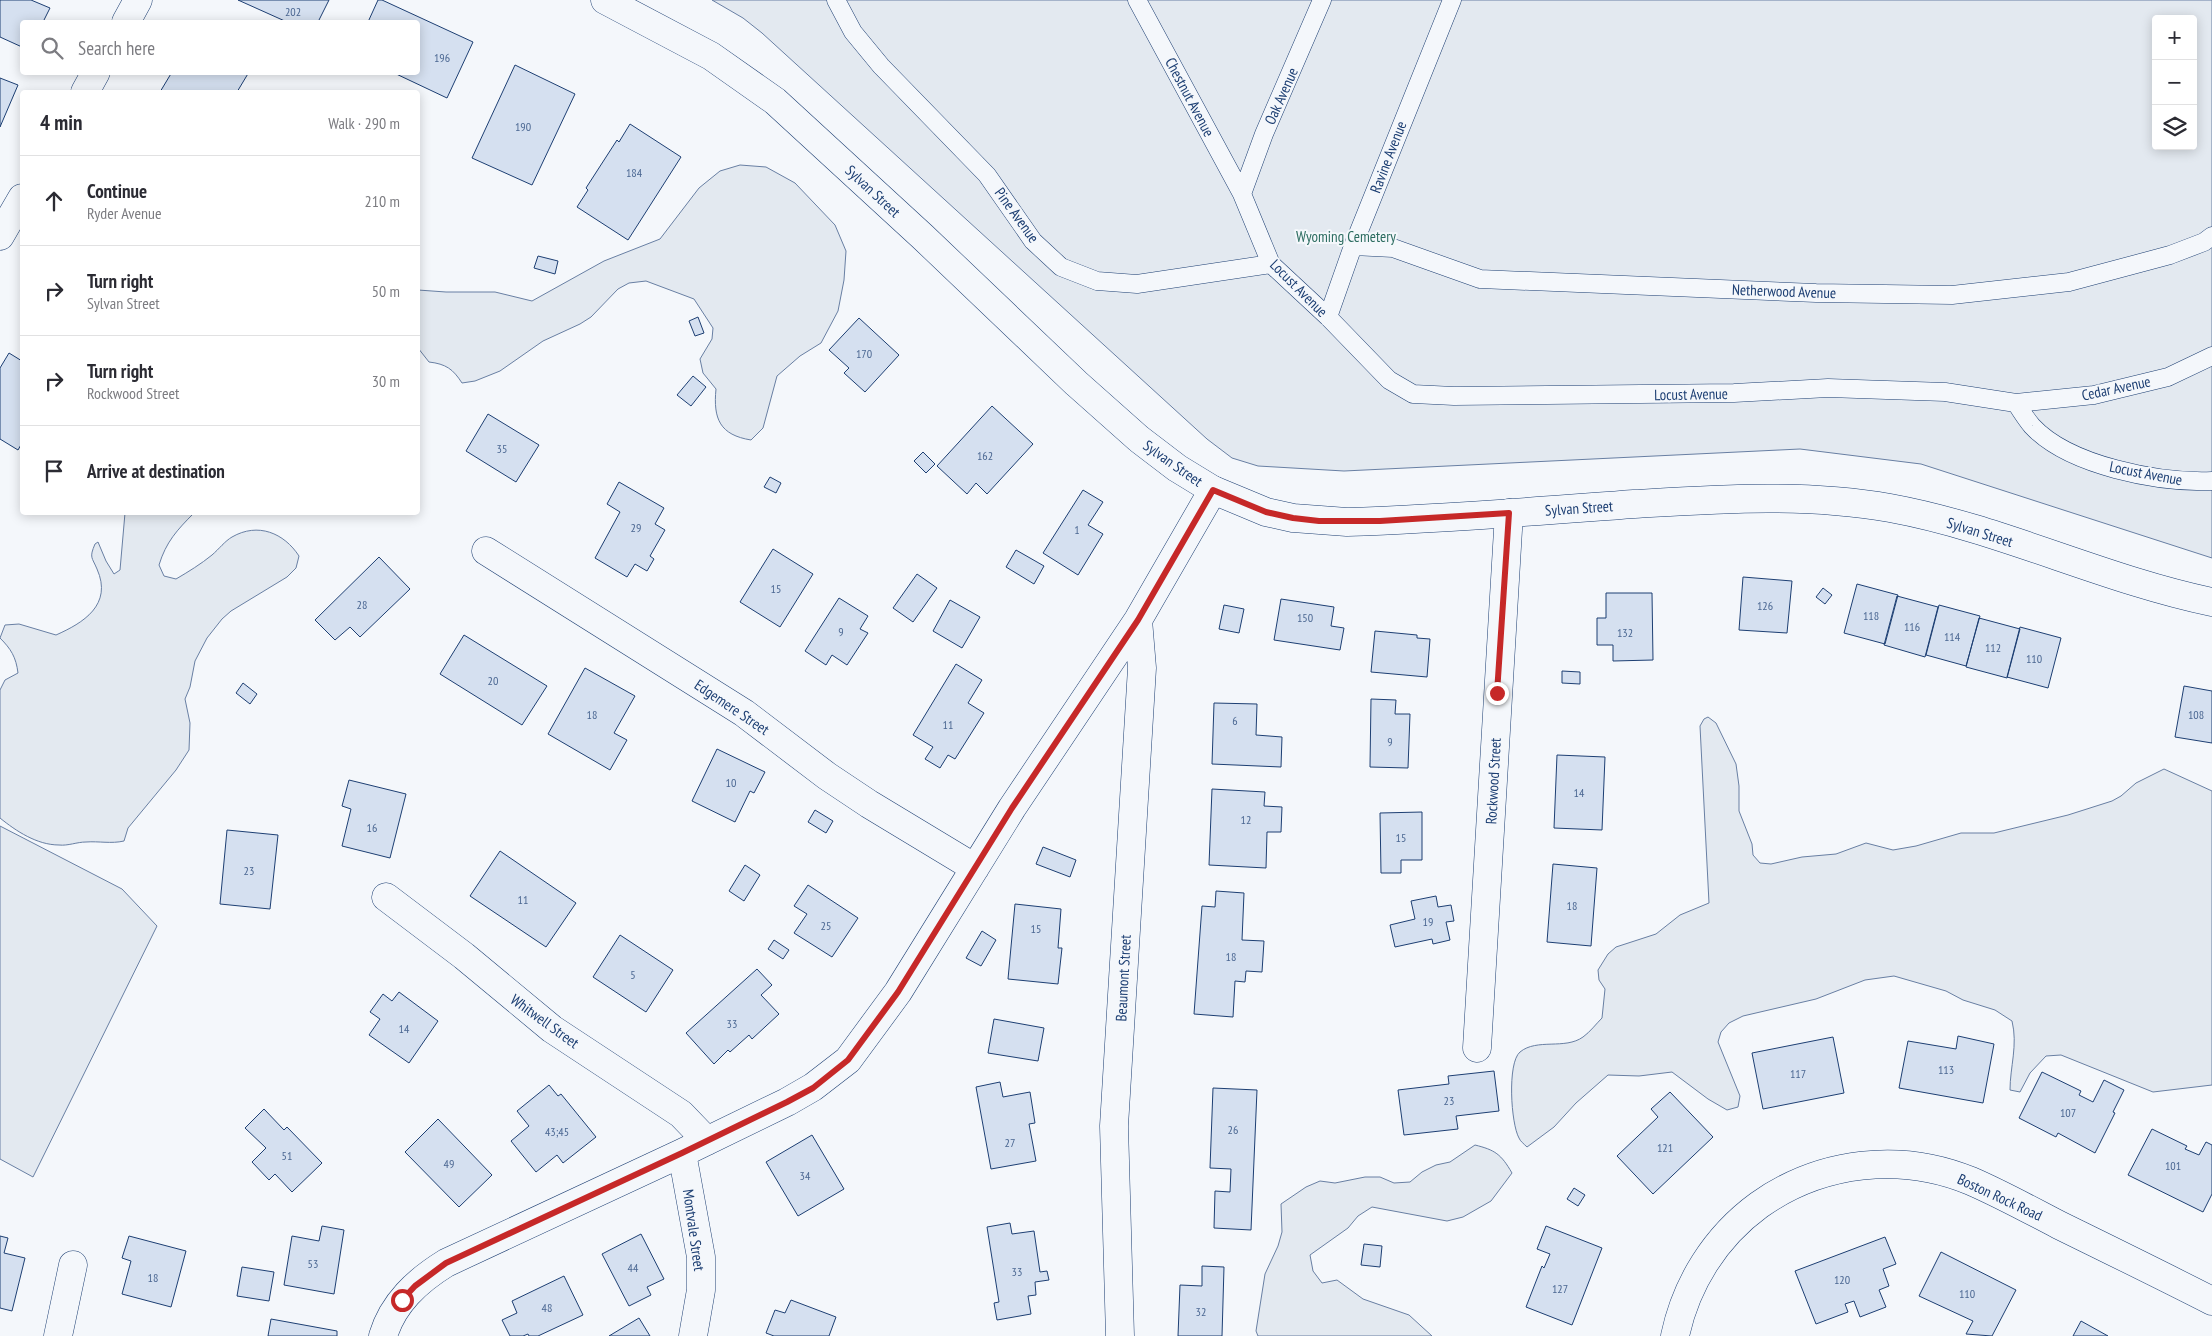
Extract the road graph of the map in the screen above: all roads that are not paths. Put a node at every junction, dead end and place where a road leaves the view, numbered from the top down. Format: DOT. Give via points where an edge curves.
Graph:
graph roads {
  1 [pos="138,0"];
  2 [pos="605,0"];
  3 [pos="836,0"];
  4 [pos="1137,0"];
  5 [pos="1322,0"];
  6 [pos="1452,0"];
  7 [pos="127,20"];
  8 [pos="94,75"];
  9 [pos="86,90"];
  10 [pos="1242,194"];
  11 [pos="20,201"];
  12 [pos="0,236"];
  13 [pos="2212,236"];
  14 [pos="1353,246"];
  15 [pos="1270,264"];
  16 [pos="1328,317"];
  17 [pos="2212,356"];
  18 [pos="2016,404"];
  19 [pos="2212,481"];
  20 [pos="1213,490"];
  21 [pos="1509,513"];
  22 [pos="486,551"];
  23 [pos="2212,602"];
  24 [pos="1138,620"];
  25 [pos="975,868"];
  26 [pos="386,897"];
  27 [pos="1477,1048"];
  28 [pos="707,1141"];
  29 [pos="682,1153"];
  30 [pos="73,1265"];
  31 [pos="2212,1300"];
  32 [pos="58,1336"];
  33 [pos="383,1336"];
  34 [pos="693,1336"];
  35 [pos="1120,1336"];
  36 [pos="1675,1336"];
  1 -- 7 [label="street"];
  2 -- 20 [label="street, Sylvan Street" via="711,56 775,101 1139,439"];
  3 -- 15 [label="lane, Pine Avenue" via="853,32 881,66 987,175 1033,241 1061,267 1097,281 1138,284"];
  4 -- 10 [label="lane, Chestnut Avenue"];
  5 -- 10 [label="lane, Oak Avenue" via="1264,134"];
  6 -- 14 [label="lane, Ravine Avenue"];
  8 -- 9 [label="street"];
  10 -- 15 [label="lane, Locust Avenue"];
  11 -- 12 [label="street"];
  13 -- 14 [label="lane, Netherwood Avenue" via="2170,255 2069,282 1952,295 1816,293 1480,279 1392,248"];
  14 -- 16 [label="lane, Ravine Avenue"];
  15 -- 16 [label="lane, Locust Avenue"];
  16 -- 18 [label="lane, Locust Avenue" via="1389,380 1413,394 1734,393 1828,388 1944,392"];
  17 -- 18 [label="lane, Cedar Avenue" via="2168,377 2140,384 2094,395"];
  18 -- 19 [label="lane, Locust Avenue" via="2032,426 2062,449 2120,471 2186,482"];
  20 -- 21 [label="street, Sylvan Street" via="1266,512 1319,521 1380,521"];
  20 -- 24 [label="street"];
  21 -- 23 [label="street, Sylvan Street" via="1722,500 1834,500 1889,508 1958,524 2115,576"];
  21 -- 27 [label="street, Rockwood Street"];
  22 -- 25 [label="street, Edgemere Street" via="729,703 869,804"];
  24 -- 25 [label="street"];
  24 -- 35 [label="street, Beaumont Street" via="1142,668 1114,1126"];
  25 -- 28 [label="street" via="898,992 848,1060 813,1088"];
  26 -- 28 [label="street, Whitwell Street" via="552,1028 681,1114"];
  28 -- 29 [label="street"];
  29 -- 33 [label="street" via="475,1248 432,1272 402,1300 390,1316"];
  29 -- 34 [label="street, Montvale Street" via="701,1258 701,1290"];
  30 -- 32 [label="street"];
  31 -- 36 [label="street, Boston Rock Road" via="1971,1181 1921,1167 1869,1164 1826,1173 1793,1185 1749,1212 1730,1230 1698,1273"];
}
